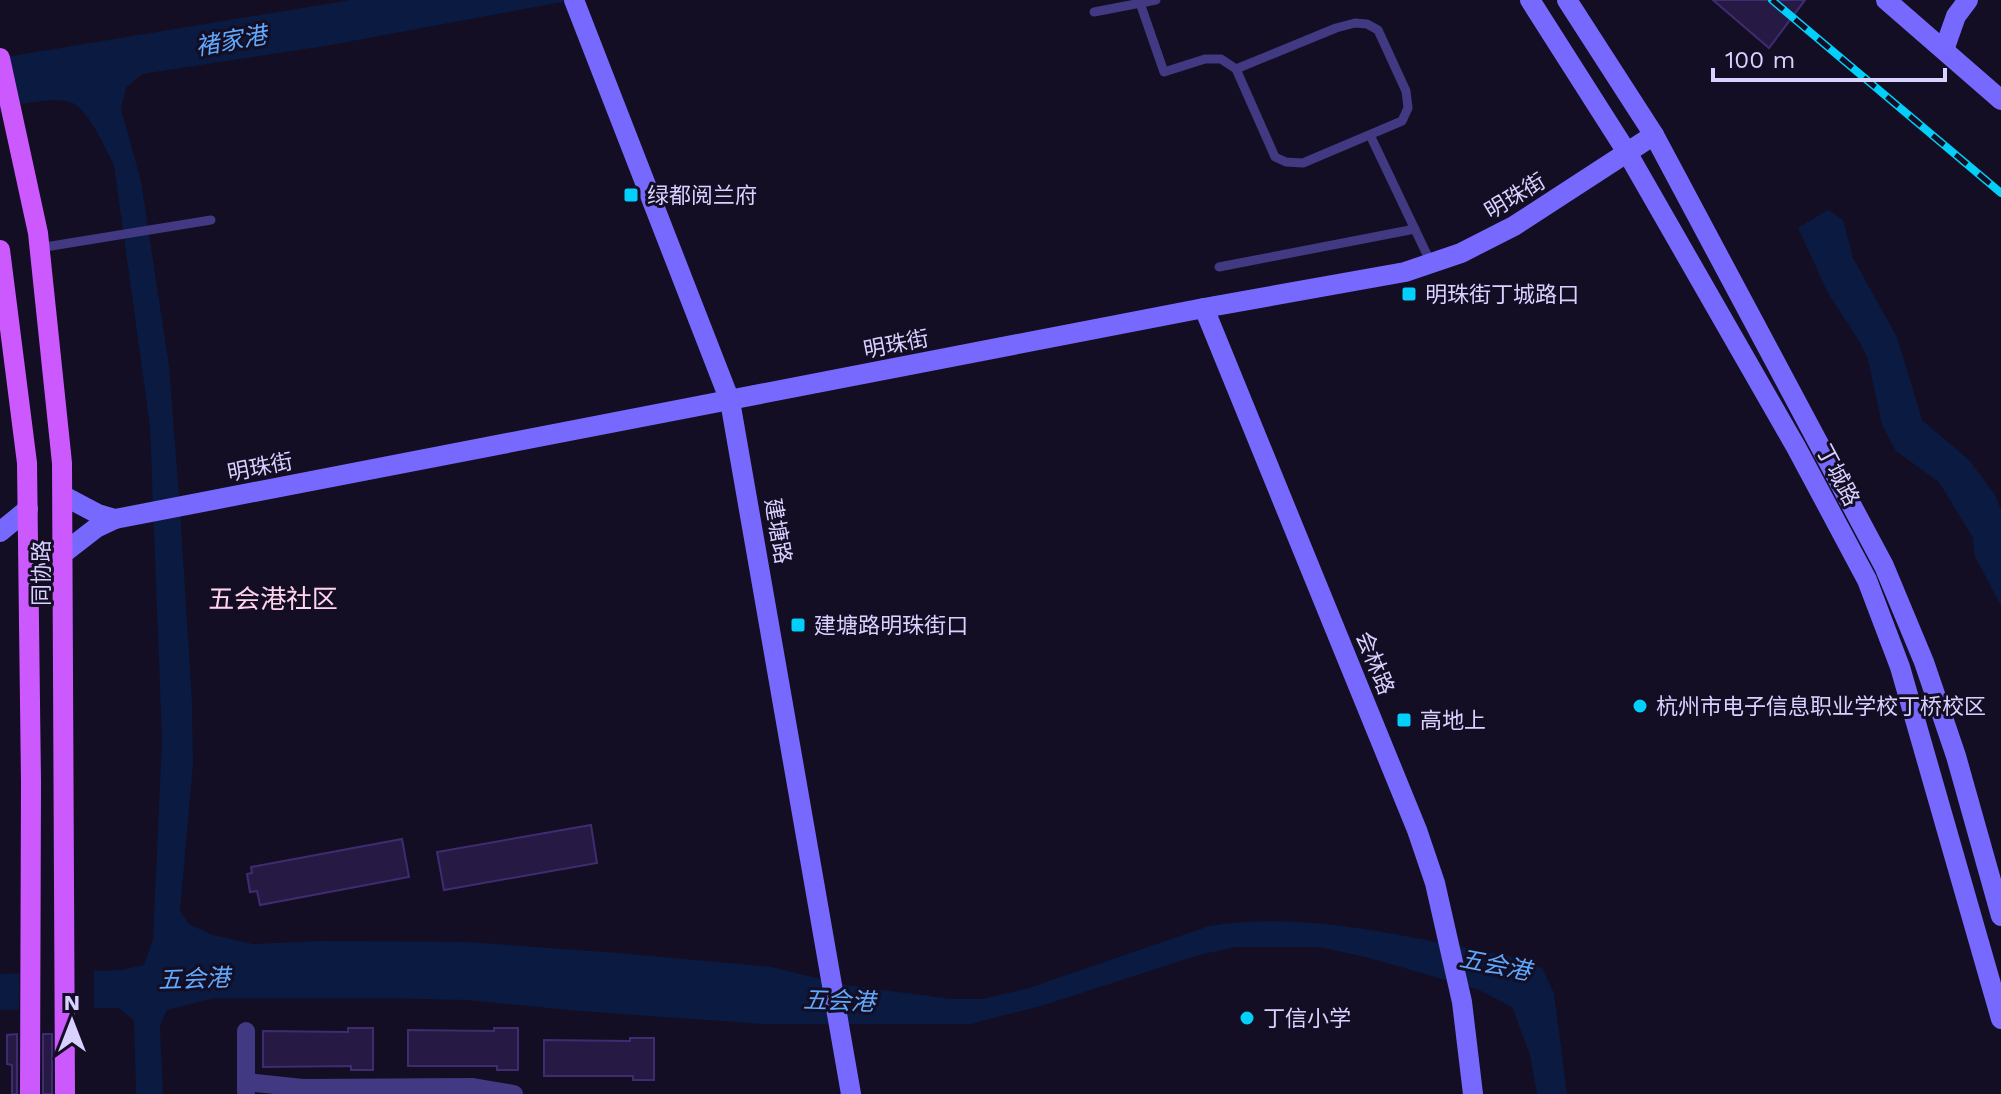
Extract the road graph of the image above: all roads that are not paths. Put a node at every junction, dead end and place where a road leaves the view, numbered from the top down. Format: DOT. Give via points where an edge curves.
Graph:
graph roads {
  1 [pos="574,0"];
  2 [pos="1156,0"];
  3 [pos="1530,0"];
  4 [pos="1567,0"];
  5 [pos="1886,0"];
  6 [pos="1968,0"];
  7 [pos="1140,3"];
  8 [pos="1094,12"];
  9 [pos="1944,50"];
  10 [pos="0,58"];
  11 [pos="1236,69"];
  12 [pos="2001,100"];
  13 [pos="1370,135"];
  14 [pos="1654,135"];
  15 [pos="1628,154"];
  16 [pos="211,220"];
  17 [pos="1415,229"];
  18 [pos="39,248"];
  19 [pos="0,250"];
  20 [pos="1431,263"];
  21 [pos="1219,267"];
  22 [pos="1204,308"];
  23 [pos="730,401"];
  24 [pos="64,496"];
  25 [pos="28,509"];
  26 [pos="115,519"];
  27 [pos="0,534"];
  28 [pos="65,552"];
  29 [pos="28,558"];
  30 [pos="2001,916"];
  31 [pos="2001,1019"];
  32 [pos="246,1031"];
  33 [pos="246,1088"];
  34 [pos="30,1094"];
  35 [pos="65,1094"];
  36 [pos="514,1094"];
  37 [pos="851,1094"];
  38 [pos="1473,1094"];
  1 -- 23 [label="street, 建塘路"];
  2 -- 7 [label="lane"];
  3 -- 15 [label="street, 丁城路"];
  4 -- 14 [label="street, 丁城路"];
  5 -- 9 [label="street"];
  6 -- 9 [label="street"];
  7 -- 8 [label="lane"];
  7 -- 11 [label="lane" via="1164,72 1205,59 1221,59"];
  9 -- 12 [label="street"];
  10 -- 18 [label="main road, 同协路"];
  11 -- 13 [label="lane" via="1275,157 1303,163"];
  11 -- 13 [label="lane" via="1336,28 1367,24 1378,30 1406,91 1408,108 1402,121"];
  13 -- 17 [label="lane"];
  14 -- 15 [label="street, 明珠街"];
  14 -- 30 [label="street, 丁城路" via="1884,566 1956,756"];
  15 -- 20 [label="street, 明珠街" via="1514,226"];
  15 -- 31 [label="street, 丁城路" via="1867,580 1900,667"];
  16 -- 18 [label="lane"];
  17 -- 20 [label="lane"];
  17 -- 21 [label="lane"];
  18 -- 24 [label="main road, 同协路"];
  19 -- 25 [label="main road, 同协路"];
  20 -- 22 [label="street, 明珠街"];
  22 -- 23 [label="street, 明珠街"];
  22 -- 38 [label="street, 会林路" via="1417,830 1462,1002"];
  23 -- 26 [label="street, 明珠街"];
  23 -- 37 [label="street, 建塘路"];
  24 -- 26 [label="street"];
  24 -- 28 [label="main road, 同协路"];
  25 -- 27 [label="street"];
  25 -- 29 [label="main road, 同协路"];
  26 -- 28 [label="street, 明珠街"];
  27 -- 29 [label="street"];
  28 -- 35 [label="main road, 同协路"];
  29 -- 34 [label="main road, 同协路"];
  32 -- 33 [label="street"];
  33 -- 36 [label="street" via="473,1087"];
}
